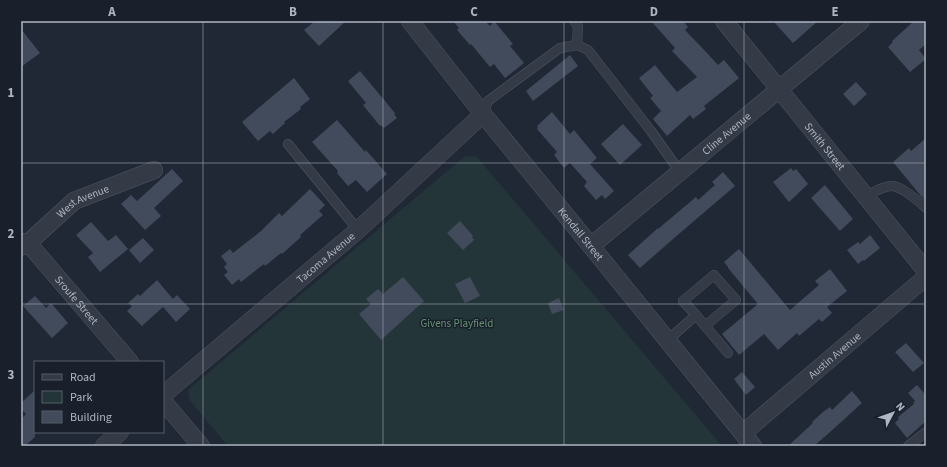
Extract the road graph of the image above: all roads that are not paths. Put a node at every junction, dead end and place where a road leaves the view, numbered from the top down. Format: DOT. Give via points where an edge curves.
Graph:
graph roads {
  1 [pos="410,21"];
  2 [pos="574,21"];
  3 [pos="724,21"];
  4 [pos="855,23"];
  5 [pos="577,45"];
  6 [pos="780,89"];
  7 [pos="483,114"];
  8 [pos="288,144"];
  9 [pos="154,170"];
  10 [pos="680,172"];
  11 [pos="866,196"];
  12 [pos="926,208"];
  13 [pos="358,230"];
  14 [pos="23,244"];
  15 [pos="591,246"];
  16 [pos="926,271"];
  17 [pos="926,277"];
  18 [pos="696,315"];
  19 [pos="705,326"];
  20 [pos="668,340"];
  21 [pos="728,353"];
  22 [pos="129,361"];
  23 [pos="164,394"];
  24 [pos="164,402"];
  25 [pos="926,432"];
  26 [pos="119,433"];
  27 [pos="750,443"];
  28 [pos="104,446"];
  29 [pos="201,446"];
  30 [pos="908,446"];
  1 -- 7 [label="street, Kendall Street"];
  2 -- 5 [label="lane" via="578,26"];
  3 -- 6 [label="street, Smith Street"];
  4 -- 6 [label="street, Cline Avenue"];
  5 -- 7 [label="lane" via="560,48 488,101"];
  5 -- 10 [label="lane" via="588,50 652,131"];
  6 -- 10 [label="street, Cline Avenue"];
  6 -- 11 [label="street, Smith Street"];
  7 -- 13 [label="street, Tacoma Avenue"];
  7 -- 15 [label="street, Kendall Street"];
  8 -- 13 [label="lane"];
  9 -- 14 [label="street, West Avenue" via="74,201"];
  10 -- 15 [label="street, Cline Avenue"];
  11 -- 12 [label="lane" via="882,188 894,186 904,190"];
  11 -- 16 [label="street, Smith Street"];
  13 -- 23 [label="street, Tacoma Avenue"];
  14 -- 22 [label="street, Sroufe Street"];
  15 -- 20 [label="street, Kendall Street"];
  17 -- 27 [label="street, Austin Avenue"];
  18 -- 19 [label="lane"];
  18 -- 19 [label="lane" via="683,301 714,275 736,300"];
  18 -- 20 [label="lane"];
  19 -- 21 [label="lane"];
  20 -- 27 [label="street, Kendall Street"];
  24 -- 29 [label="street"];
  25 -- 30 [label="lane"];
  26 -- 28 [label="street"];
}
